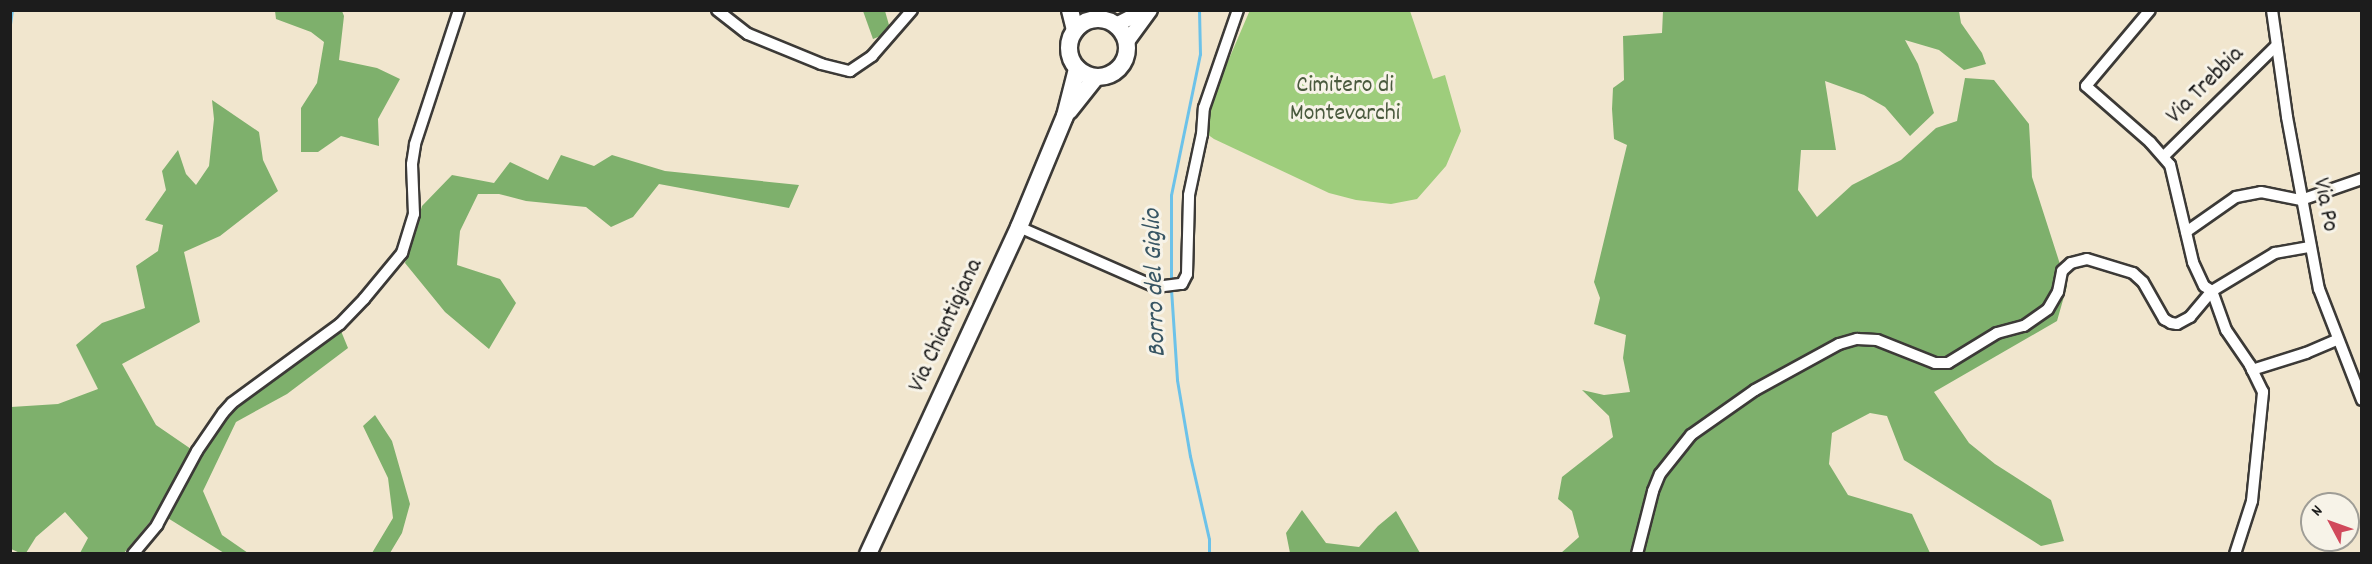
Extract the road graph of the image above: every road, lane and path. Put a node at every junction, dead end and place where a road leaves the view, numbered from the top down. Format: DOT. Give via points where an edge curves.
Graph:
graph roads {
  1 [pos="459,10"];
  2 [pos="717,10"];
  3 [pos="912,10"];
  4 [pos="1070,10"];
  5 [pos="1148,10"];
  6 [pos="1238,10"];
  7 [pos="2150,10"];
  8 [pos="2272,10"];
  9 [pos="1090,15"];
  10 [pos="1116,26"];
  11 [pos="1075,30"];
  12 [pos="1126,43"];
  13 [pos="2277,45"];
  14 [pos="1077,69"];
  15 [pos="1096,77"];
  16 [pos="1065,116"];
  17 [pos="2164,156"];
  18 [pos="2361,179"];
  19 [pos="2301,200"];
  20 [pos="1018,227"];
  21 [pos="2186,232"];
  22 [pos="2310,247"];
  23 [pos="2212,291"];
  24 [pos="2337,340"];
  25 [pos="2252,370"];
  26 [pos="2357,375"];
  27 [pos="2361,400"];
  28 [pos="133,554"];
  29 [pos="868,554"];
  30 [pos="1637,554"];
  31 [pos="2235,554"];
  1 -- 28 [label="street" via="415,144 414,214 402,253 340,324 223,413 197,451 157,525"];
  2 -- 3 [label="street" via="748,34 821,64 850,71 872,57"];
  4 -- 11 [label="main road, Via Chiantigiana"];
  5 -- 10 [label="street"];
  5 -- 12 [label="street"];
  6 -- 20 [label="street" via="1204,108 1189,195 1187,274 1182,284 1156,287"];
  7 -- 17 [label="street" via="2086,86"];
  8 -- 13 [label="street, Via Po"];
  9 -- 10 [label="main road"];
  9 -- 11 [label="main road"];
  10 -- 12 [label="main road"];
  11 -- 14 [label="main road, Via Chiantigiana" via="1069,54"];
  12 -- 15 [label="main road, Via Chiantigiana" via="1119,67"];
  13 -- 17 [label="street, Via Trebbia"];
  13 -- 19 [label="street, Via Po"];
  14 -- 15 [label="main road"];
  14 -- 16 [label="main road, Via Chiantigiana"];
  15 -- 16 [label="main road, Via Chiantigiana"];
  16 -- 20 [label="main road, Via Chiantigiana"];
  17 -- 21 [label="street" via="2177,188"];
  18 -- 19 [label="street"];
  19 -- 21 [label="street" via="2261,192 2236,198"];
  19 -- 22 [label="street, Via Po"];
  20 -- 29 [label="main road, Via Chiantigiana"];
  21 -- 23 [label="street" via="2193,262 2204,286"];
  22 -- 23 [label="street" via="2275,253"];
  22 -- 24 [label="street, Via Po" via="2319,289"];
  23 -- 25 [label="street" via="2226,330"];
  23 -- 30 [label="street" via="2190,317 2171,323 2164,319 2143,282 2133,273 2087,259 2078,260 2062,271 2058,292 2048,309 2024,326 1997,333 1957,359 1935,363 1877,340 1857,339 1839,344 1755,390 1692,435 1660,474"];
  24 -- 25 [label="street"];
  24 -- 26 [label="street, Via Po"];
  25 -- 31 [label="street" via="2263,392 2259,436 2252,501"];
  26 -- 27 [label="street, Via Po"];
}
